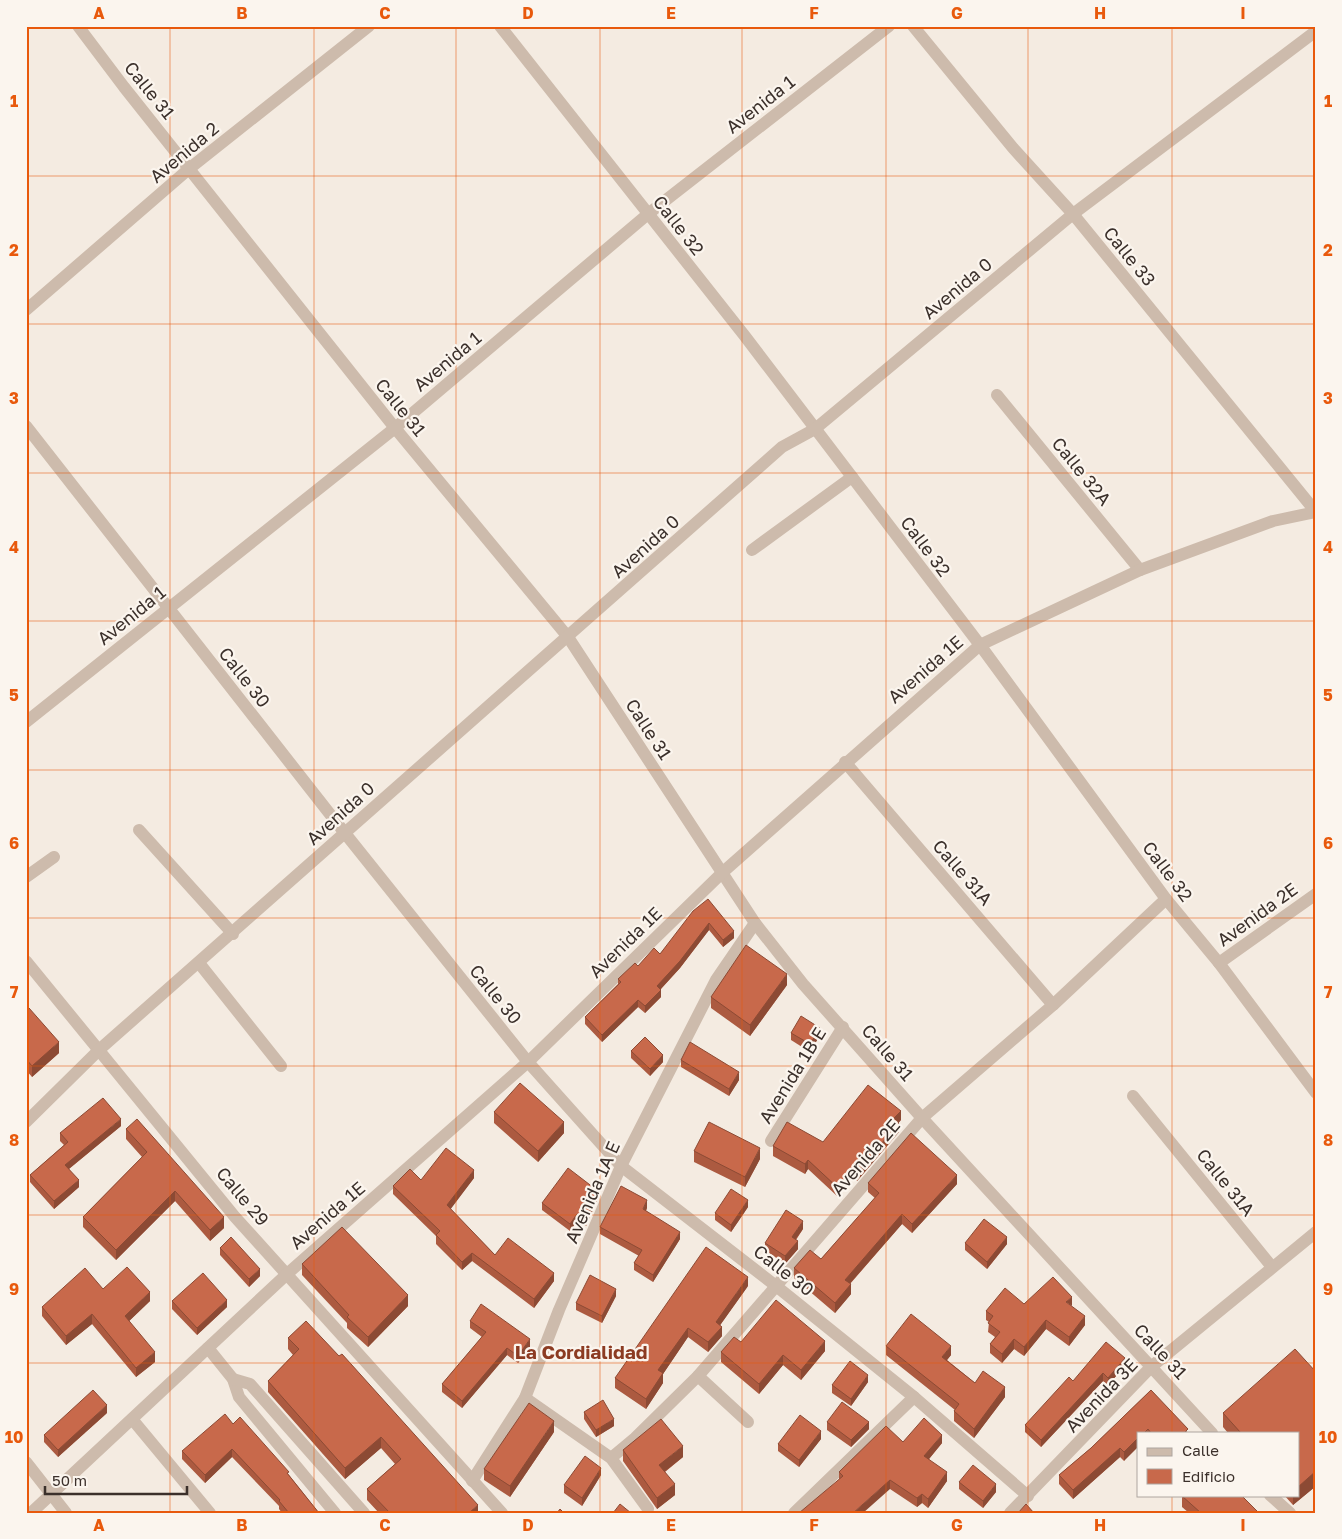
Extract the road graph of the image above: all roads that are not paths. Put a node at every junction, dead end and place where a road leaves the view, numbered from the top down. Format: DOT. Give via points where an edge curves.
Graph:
graph roads {
  1 [pos="78,26"];
  2 [pos="369,26"];
  3 [pos="500,26"];
  4 [pos="889,26"];
  5 [pos="913,26"];
  6 [pos="1316,31"];
  7 [pos="190,168"];
  8 [pos="648,214"];
  9 [pos="1073,214"];
  10 [pos="26,310"];
  11 [pos="997,395"];
  12 [pos="26,426"];
  13 [pos="395,428"];
  14 [pos="815,429"];
  15 [pos="852,477"];
  16 [pos="1316,512"];
  17 [pos="752,550"];
  18 [pos="1140,570"];
  19 [pos="168,607"];
  20 [pos="568,637"];
  21 [pos="980,645"];
  22 [pos="26,722"];
  23 [pos="845,762"];
  24 [pos="139,830"];
  25 [pos="344,832"];
  26 [pos="54,856"];
  27 [pos="723,872"];
  28 [pos="26,877"];
  29 [pos="1316,894"];
  30 [pos="1166,899"];
  31 [pos="755,922"];
  32 [pos="233,934"];
  33 [pos="26,961"];
  34 [pos="200,963"];
  35 [pos="1219,963"];
  36 [pos="1053,1005"];
  37 [pos="843,1027"];
  38 [pos="100,1050"];
  39 [pos="528,1062"];
  40 [pos="281,1066"];
  41 [pos="1316,1094"];
  42 [pos="1133,1096"];
  43 [pos="922,1118"];
  44 [pos="26,1122"];
  45 [pos="771,1140"];
  46 [pos="621,1166"];
  47 [pos="1316,1232"];
  48 [pos="1272,1267"];
  49 [pos="287,1274"];
  50 [pos="776,1286"];
  51 [pos="208,1348"];
  52 [pos="1151,1367"];
  53 [pos="698,1376"];
  54 [pos="233,1380"];
  55 [pos="914,1397"];
  56 [pos="525,1398"];
  57 [pos="132,1419"];
  58 [pos="748,1422"];
  59 [pos="1211,1432"];
  60 [pos="611,1458"];
  61 [pos="26,1462"];
  62 [pos="472,1481"];
  63 [pos="51,1494"];
  64 [pos="1028,1496"];
  65 [pos="1271,1496"];
  66 [pos="648,1509"];
  67 [pos="31,1513"];
  68 [pos="66,1513"];
  69 [pos="210,1513"];
  70 [pos="335,1513"];
  71 [pos="364,1513"];
  72 [pos="502,1513"];
  73 [pos="794,1513"];
  74 [pos="1010,1513"];
  75 [pos="1290,1513"];
  1 -- 7 [label="street, Calle 31"];
  2 -- 7 [label="street, Avenida 2"];
  3 -- 8 [label="street, Calle 32"];
  4 -- 8 [label="street, Avenida 1"];
  5 -- 9 [label="street, Calle 33" via="1013,148"];
  6 -- 9 [label="street, Avenida 0"];
  7 -- 10 [label="street, Avenida 2"];
  7 -- 13 [label="street, Calle 31"];
  8 -- 13 [label="street, Avenida 1"];
  8 -- 14 [label="street, Calle 32"];
  9 -- 14 [label="street, Avenida 0"];
  9 -- 16 [label="street, Calle 33"];
  11 -- 18 [label="street, Calle 32A"];
  12 -- 19 [label="street, Calle 30"];
  13 -- 19 [label="street, Avenida 1"];
  13 -- 20 [label="street, Calle 31"];
  14 -- 15 [label="street, Calle 32"];
  14 -- 20 [label="street, Avenida 0" via="782,447"];
  15 -- 17 [label="street"];
  15 -- 21 [label="street, Calle 32"];
  16 -- 18 [label="street, Avenida 1E" via="1273,521"];
  18 -- 21 [label="street, Avenida 1E"];
  19 -- 22 [label="street, Avenida 1"];
  19 -- 25 [label="street, Calle 30"];
  20 -- 25 [label="street, Avenida 0"];
  20 -- 27 [label="street, Calle 31"];
  21 -- 23 [label="street, Avenida 1E"];
  21 -- 30 [label="street, Calle 32"];
  23 -- 27 [label="street, Avenida 1E"];
  23 -- 36 [label="street, Calle 31A"];
  24 -- 32 [label="street"];
  25 -- 32 [label="street, Avenida 0"];
  25 -- 39 [label="street, Calle 30"];
  26 -- 28 [label="street"];
  27 -- 31 [label="street, Calle 31"];
  27 -- 39 [label="street, Avenida 1E"];
  29 -- 35 [label="street, Avenida 2E"];
  30 -- 35 [label="street, Calle 32"];
  30 -- 36 [label="street, Avenida 2E"];
  31 -- 37 [label="street, Calle 31" via="803,984"];
  31 -- 46 [label="street, Avenida 1A E" via="716,980"];
  32 -- 34 [label="street, Avenida 0"];
  33 -- 38 [label="street, Calle 29"];
  34 -- 38 [label="street, Avenida 0"];
  34 -- 40 [label="street"];
  35 -- 41 [label="street, Calle 32"];
  36 -- 43 [label="street, Avenida 2E"];
  37 -- 43 [label="street, Calle 31"];
  37 -- 45 [label="street, Avenida 1B E"];
  38 -- 44 [label="street, Avenida 0"];
  38 -- 49 [label="street, Calle 29" via="235,1217"];
  39 -- 46 [label="street, Calle 30"];
  39 -- 49 [label="street, Avenida 1E"];
  42 -- 48 [label="street, Calle 31A"];
  43 -- 50 [label="street, Avenida 2E"];
  43 -- 52 [label="street, Calle 31"];
  46 -- 50 [label="street, Calle 30"];
  46 -- 56 [label="street, Avenida 1A E"];
  47 -- 48 [label="street, Avenida 3E"];
  48 -- 52 [label="street, Avenida 3E"];
  49 -- 51 [label="street, Avenida 1E"];
  49 -- 62 [label="street, Calle 29"];
  50 -- 53 [label="street, Avenida 2E"];
  50 -- 55 [label="street, Calle 30"];
  51 -- 54 [label="street"];
  51 -- 57 [label="street, Avenida 1E"];
  52 -- 59 [label="street, Calle 31"];
  52 -- 64 [label="street, Avenida 3E"];
  53 -- 58 [label="street"];
  53 -- 60 [label="street, Avenida 2E"];
  54 -- 70 [label="street" via="239,1397"];
  54 -- 71 [label="street" via="250,1384"];
  55 -- 64 [label="street, Calle 30"];
  55 -- 73 [label="street"];
  56 -- 60 [label="street"];
  56 -- 62 [label="street, Avenida 1A E"];
  57 -- 63 [label="street, Avenida 1E"];
  57 -- 69 [label="street"];
  60 -- 66 [label="street"];
  61 -- 63 [label="street"];
  62 -- 72 [label="street, Calle 29"];
  63 -- 67 [label="street, Avenida 1E"];
  63 -- 68 [label="street"];
  64 -- 74 [label="street, Avenida 3E"];
  65 -- 75 [label="street"];
}
